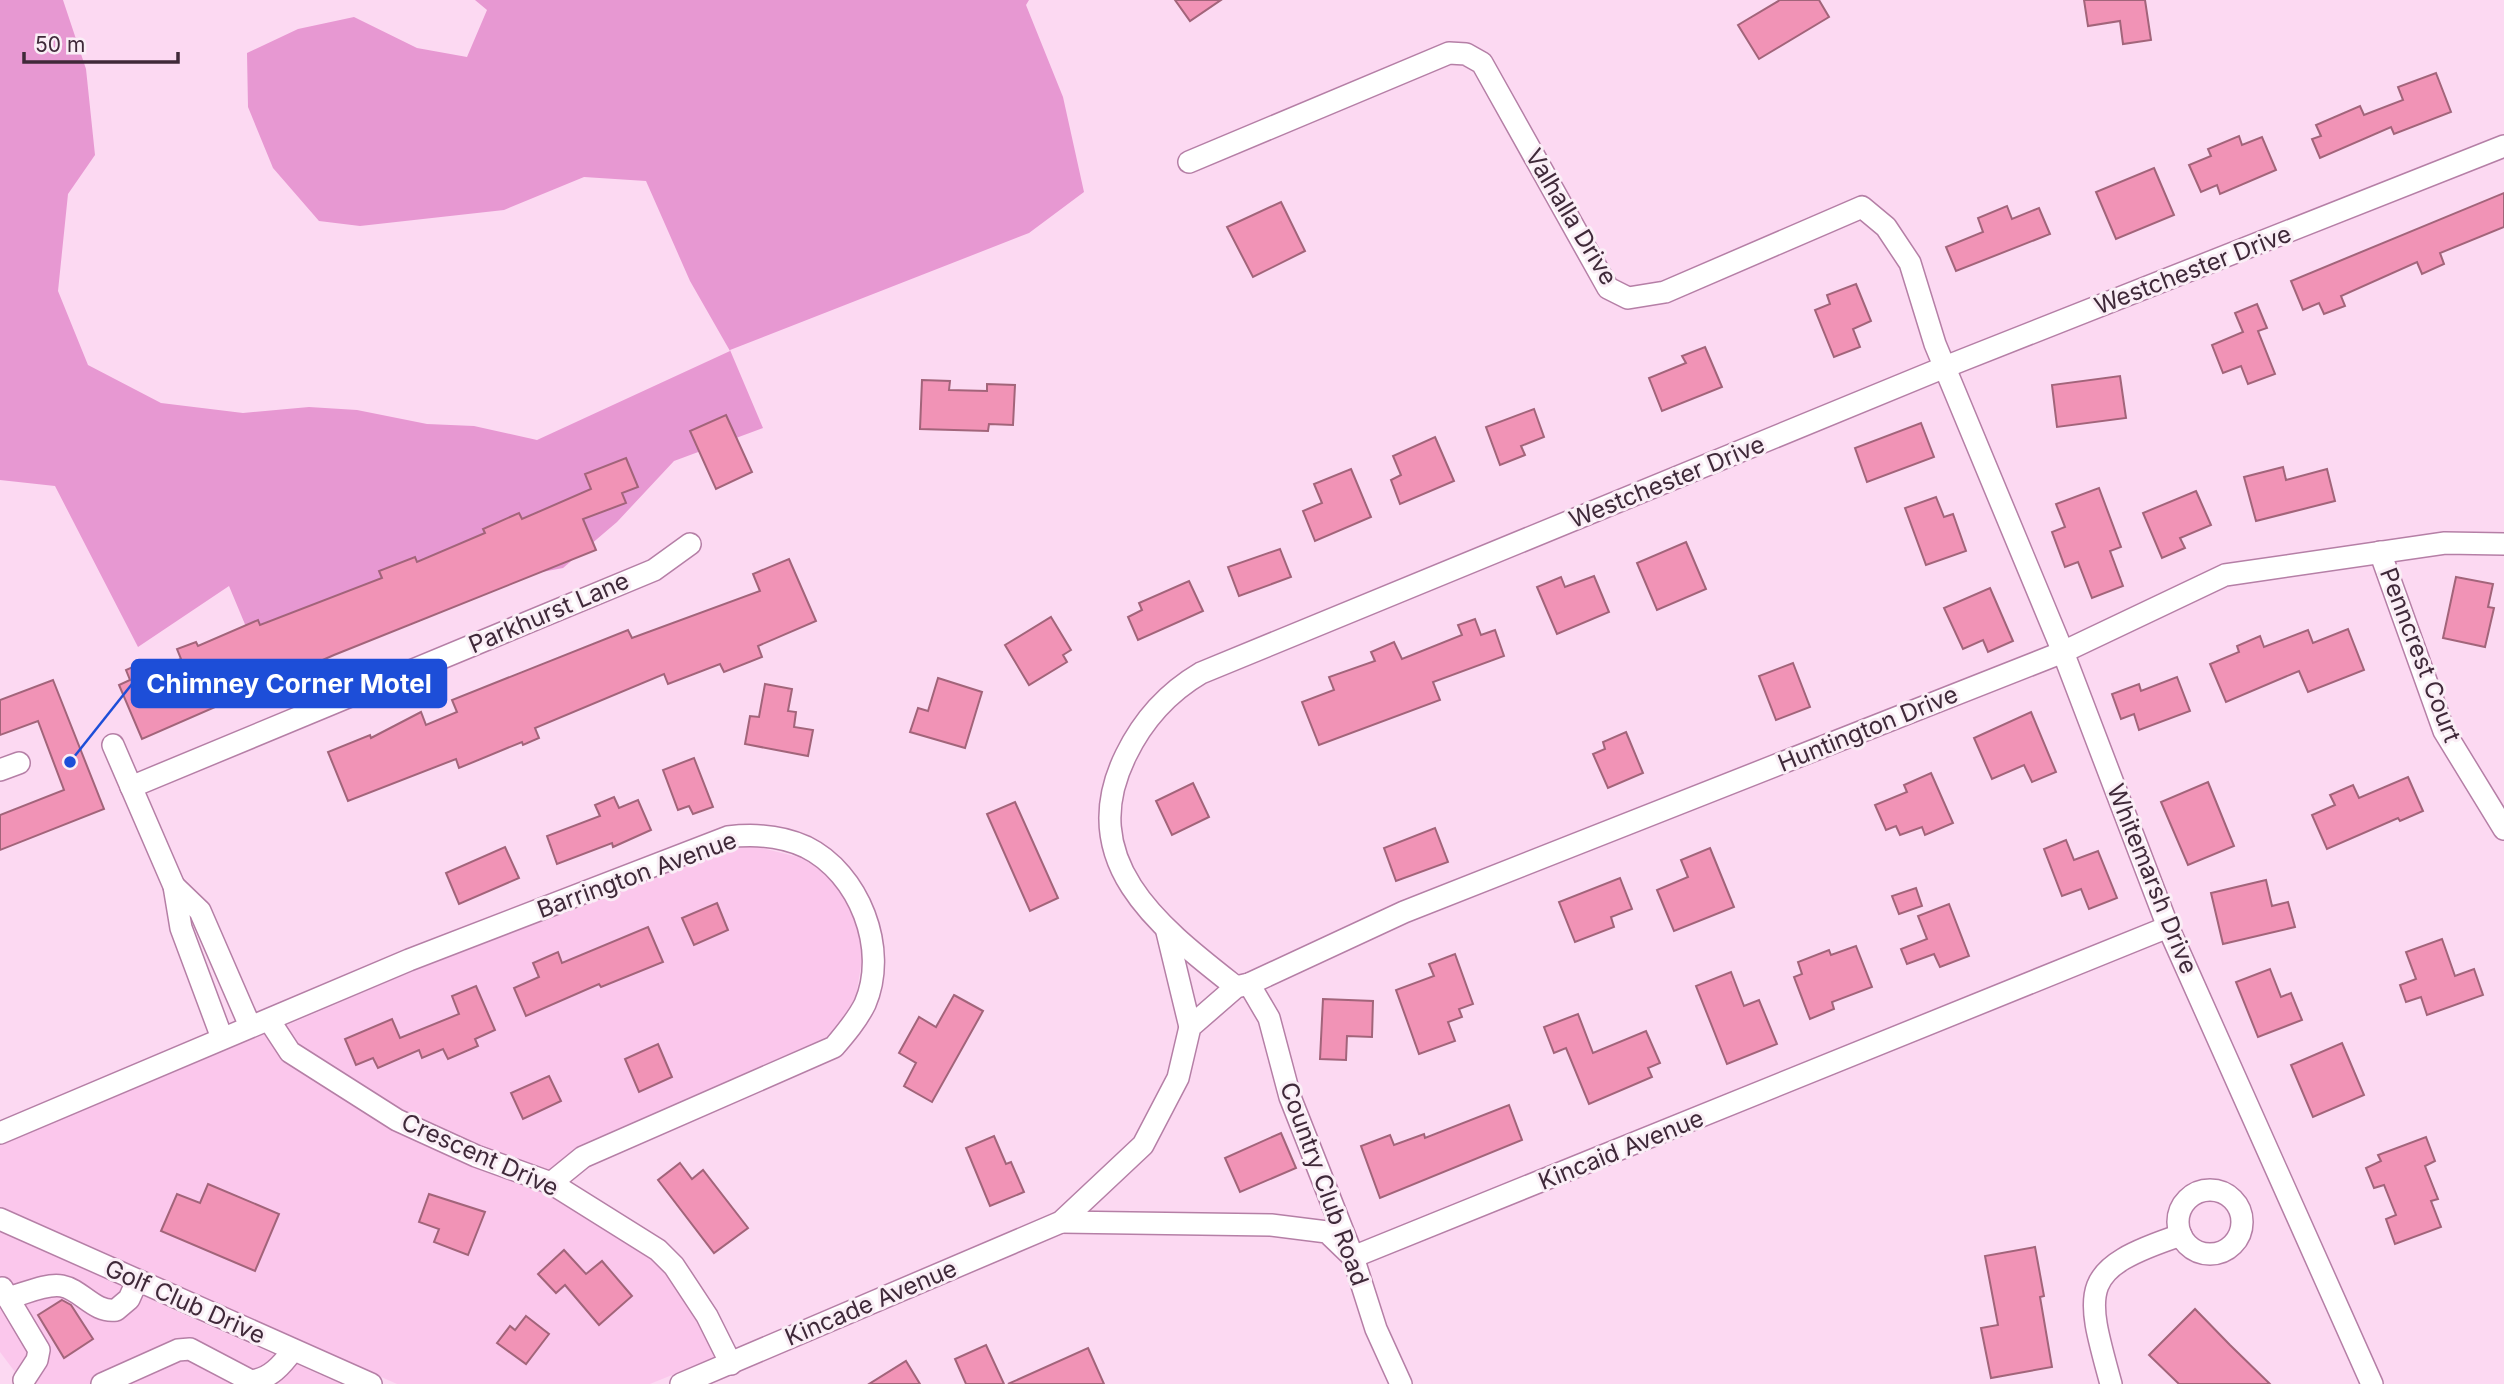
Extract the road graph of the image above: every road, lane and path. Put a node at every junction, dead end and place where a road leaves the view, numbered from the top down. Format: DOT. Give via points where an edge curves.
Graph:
graph roads {
  1 [pos="2504,146"];
  2 [pos="1189,162"];
  3 [pos="1945,367"];
  4 [pos="690,544"];
  5 [pos="2504,544"];
  6 [pos="2380,552"];
  7 [pos="2063,652"];
  8 [pos="113,745"];
  9 [pos="131,787"];
  10 [pos="2504,829"];
  11 [pos="174,886"];
  12 [pos="2168,927"];
  13 [pos="1167,932"];
  14 [pos="1243,985"];
  15 [pos="259,1023"];
  16 [pos="1190,1027"];
  17 [pos="222,1038"];
  18 [pos="0,1133"];
  19 [pos="551,1183"];
  20 [pos="0,1219"];
  21 [pos="1061,1222"];
  22 [pos="2181,1235"];
  23 [pos="1353,1257"];
  24 [pos="137,1281"];
  25 [pos="4,1292"];
  26 [pos="293,1350"];
  27 [pos="731,1364"];
  28 [pos="27,1383"];
  29 [pos="102,1384"];
  30 [pos="371,1384"];
  31 [pos="681,1384"];
  32 [pos="1401,1384"];
  33 [pos="2110,1384"];
  34 [pos="2372,1384"];
  1 -- 3 [label="street, Westchester Drive"];
  2 -- 3 [label="street, Valhalla Drive" via="1449,53 1466,54 1482,63 1608,288 1629,298 1665,292 1862,207 1886,227 1910,263"];
  3 -- 7 [label="street, Whitemarsh Drive"];
  3 -- 13 [label="street, Westchester Drive" via="1181,685 1140,726 1116,775 1110,815 1111,843 1126,879"];
  4 -- 9 [label="street, Parkhurst Lane" via="654,570"];
  5 -- 6 [label="street, Huntington Drive" via="2445,543"];
  6 -- 7 [label="street, Huntington Drive" via="2225,575"];
  6 -- 10 [label="street, Penncrest Court" via="2444,731"];
  7 -- 12 [label="street, Whitemarsh Drive"];
  7 -- 14 [label="street, Huntington Drive" via="1404,912"];
  8 -- 9 [label="street"];
  9 -- 11 [label="street"];
  11 -- 15 [label="street, Crescent Drive" via="200,911"];
  11 -- 17 [label="street" via="181,928"];
  12 -- 23 [label="street, Kincaid Avenue"];
  12 -- 34 [label="street, Whitemarsh Drive"];
  13 -- 14 [label="street, Westchester Drive"];
  13 -- 16 [label="street"];
  14 -- 16 [label="street, Huntington Drive"];
  14 -- 23 [label="street, Country Club Road" via="1269,1018 1290,1097"];
  15 -- 17 [label="street, Barrington Avenue"];
  15 -- 19 [label="street, Crescent Drive" via="290,1052 397,1120 475,1156"];
  15 -- 19 [label="street, Barrington Avenue" via="728,837 753,834 806,847 826,861 850,886 868,923 874,955 866,1001 853,1025 834,1047 583,1157"];
  16 -- 21 [label="street" via="1178,1078 1143,1145"];
  17 -- 18 [label="street, Barrington Avenue"];
  19 -- 27 [label="street, Crescent Drive" via="658,1250 674,1266"];
  20 -- 24 [label="street, Golf Club Drive"];
  21 -- 23 [label="street" via="1271,1225 1327,1232"];
  21 -- 27 [label="street, Kincade Avenue"];
  22 -- 33 [label="street" via="2139,1249 2106,1269 2093,1294"];
  23 -- 32 [label="street, Country Club Road" via="1376,1329"];
  24 -- 25 [label="street" via="129,1299 116,1310 101,1309 54,1285"];
  24 -- 26 [label="street, Golf Club Drive"];
  25 -- 28 [label="street" via="39,1350"];
  26 -- 29 [label="street" via="280,1367 260,1380 251,1381 190,1349 178,1350"];
  26 -- 30 [label="street, Golf Club Drive"];
  27 -- 31 [label="street, Kincade Avenue"];
}
